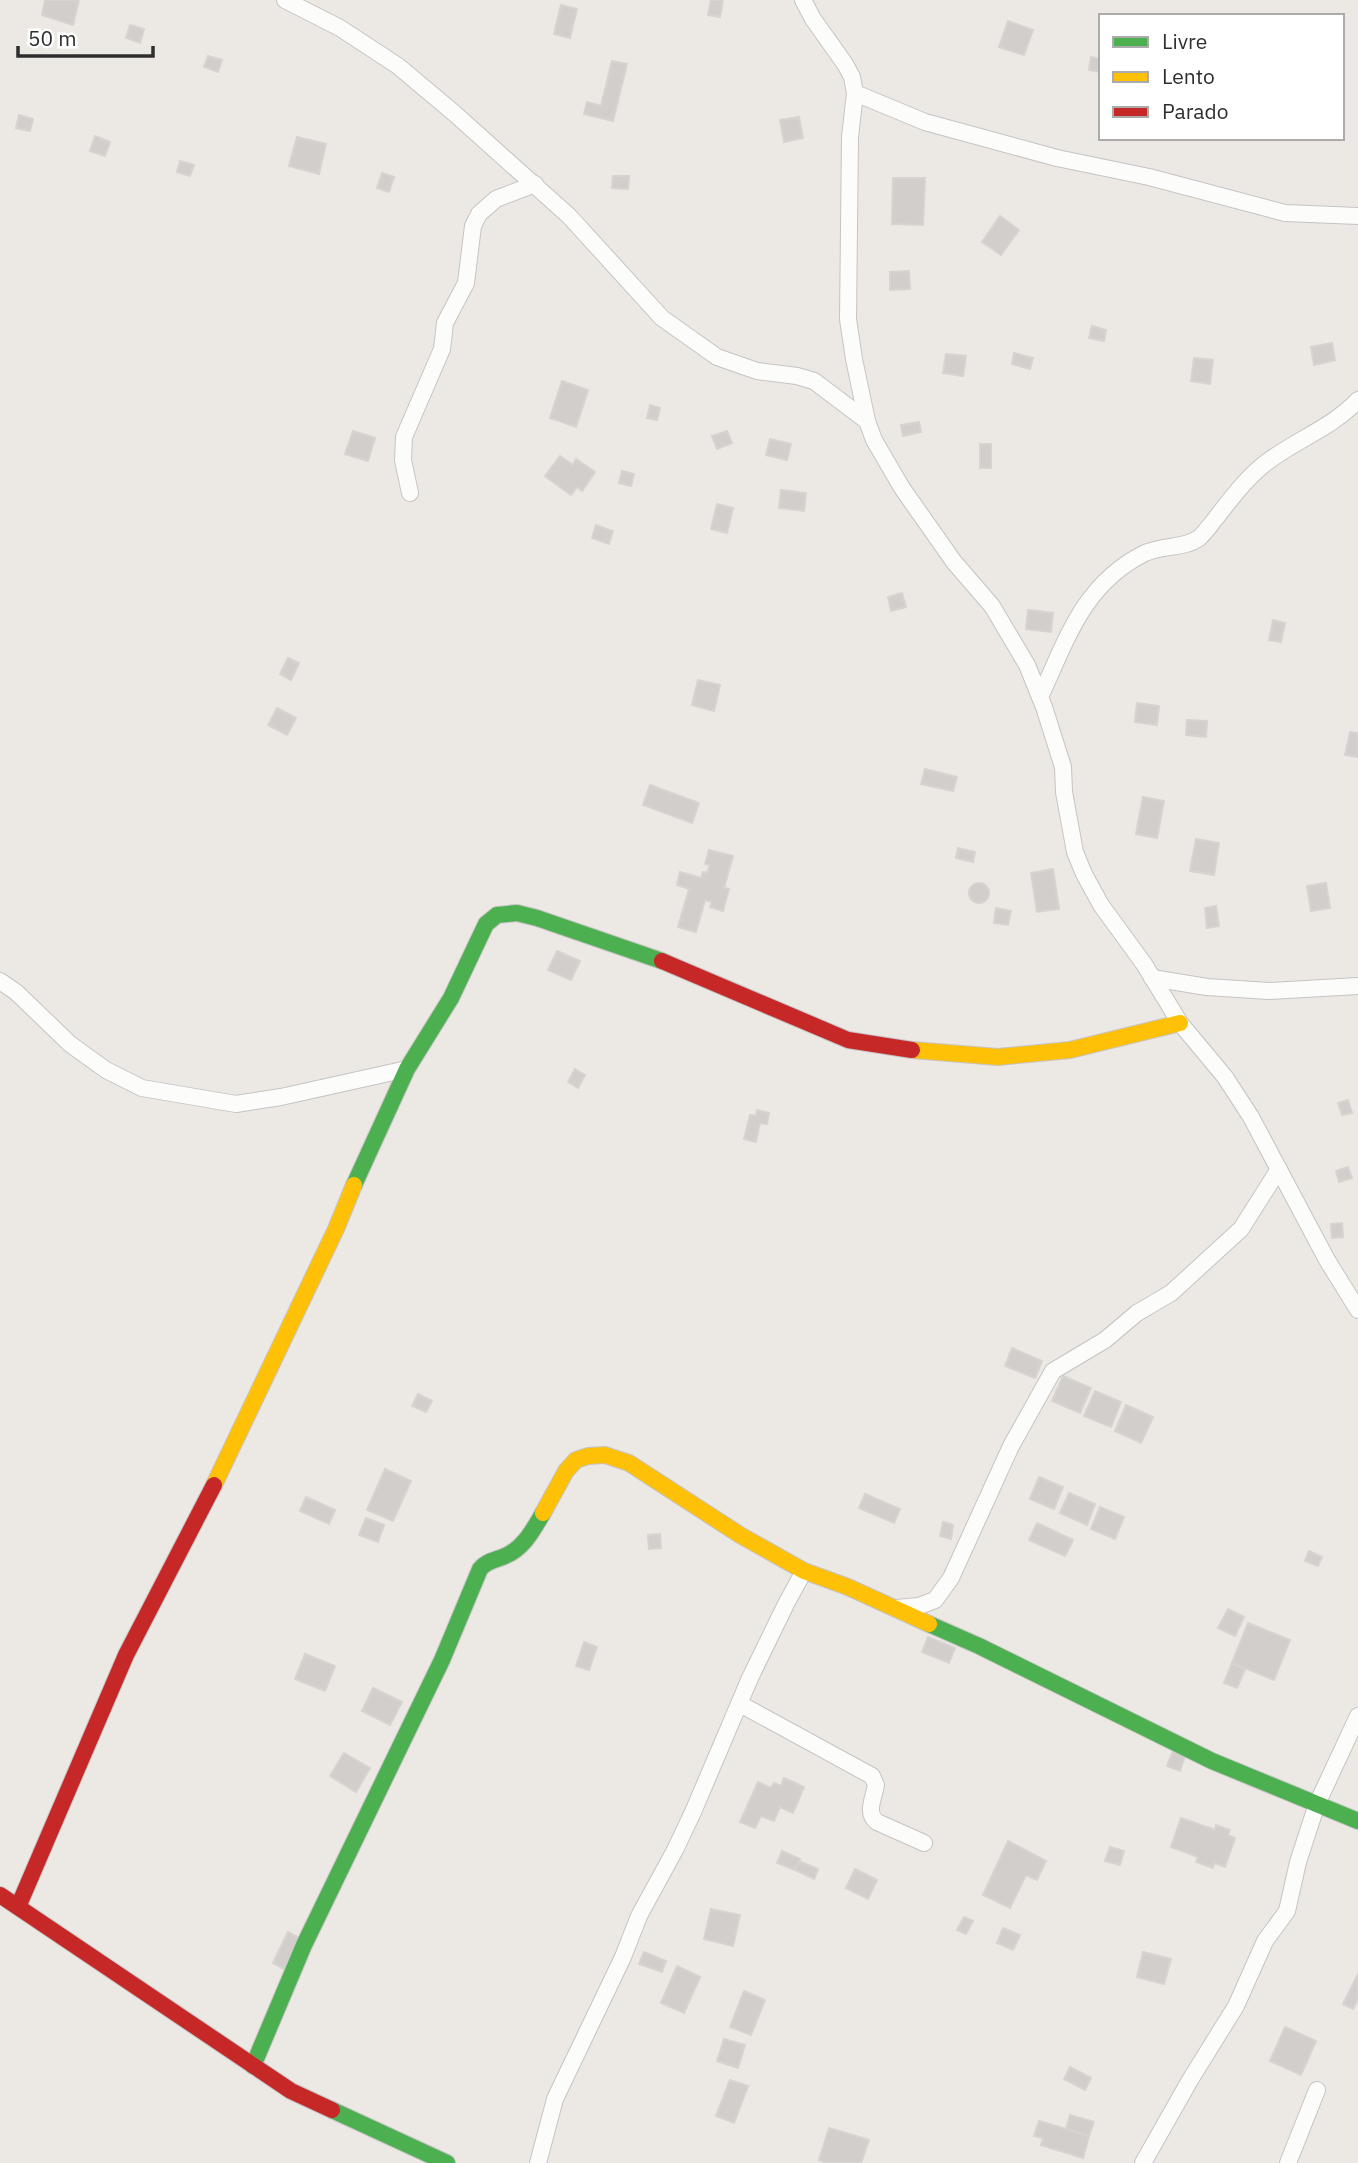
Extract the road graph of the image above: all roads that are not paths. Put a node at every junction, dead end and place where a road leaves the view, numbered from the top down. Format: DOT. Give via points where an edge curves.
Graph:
graph roads {
  1 [pos="285,0"];
  2 [pos="803,0"];
  3 [pos="855,93"];
  4 [pos="535,184"];
  5 [pos="1358,216"];
  6 [pos="1358,400"];
  7 [pos="867,421"];
  8 [pos="410,493"];
  9 [pos="1040,697"];
  10 [pos="1152,978"];
  11 [pos="0,981"];
  12 [pos="1358,986"];
  13 [pos="1180,1023"];
  14 [pos="407,1069"];
  15 [pos="1279,1169"];
  16 [pos="1358,1310"];
  17 [pos="804,1571"];
  18 [pos="896,1608"];
  19 [pos="740,1704"];
  20 [pos="1358,1716"];
  21 [pos="1317,1804"];
  22 [pos="1358,1821"];
  23 [pos="924,1843"];
  24 [pos="0,1895"];
  25 [pos="18,1907"];
  26 [pos="253,2066"];
  27 [pos="1317,2090"];
  28 [pos="447,2163"];
  29 [pos="538,2163"];
  30 [pos="1143,2163"];
  31 [pos="1288,2163"];
  1 -- 4 [label="street" via="340,28 398,66"];
  2 -- 3 [label="street" via="852,76"];
  3 -- 5 [label="street" via="925,122 1057,158 1285,213"];
  3 -- 7 [label="street" via="850,137 848,319"];
  4 -- 7 [label="street" via="662,318 717,357 757,371 814,381"];
  4 -- 8 [label="street" via="496,199 473,226 466,283 445,323 442,349 404,437"];
  6 -- 9 [label="street" via="1261,467 1199,538 1147,552 1097,588 1078,615"];
  7 -- 9 [label="street" via="902,488 954,562 992,606"];
  9 -- 10 [label="street" via="1063,767 1075,852 1101,905"];
  10 -- 12 [label="street" via="1269,991"];
  10 -- 13 [label="street"];
  11 -- 14 [label="street" via="70,1044 142,1088 236,1104"];
  13 -- 14 [label="street" via="1070,1050 998,1057 848,1040 678,966 517,913 497,915 486,924 451,998"];
  13 -- 15 [label="street" via="1225,1077"];
  14 -- 25 [label="street" via="230,1455 126,1655"];
  15 -- 16 [label="street"];
  15 -- 18 [label="street" via="1241,1229 1171,1293 1052,1371 1011,1446 951,1578 935,1600"];
  17 -- 18 [label="street"];
  17 -- 19 [label="street"];
  17 -- 26 [label="street" via="628,1462 605,1455 576,1460 531,1534 508,1555 480,1569 447,1649 326,1895"];
  18 -- 21 [label="street" via="1212,1761"];
  19 -- 23 [label="street" via="872,1776 876,1785 872,1818"];
  19 -- 29 [label="street" via="676,1850 639,1916 555,2099"];
  20 -- 21 [label="street"];
  21 -- 22 [label="street"];
  21 -- 30 [label="street" via="1287,1911 1265,1941 1236,2006"];
  24 -- 25 [label="street"];
  25 -- 26 [label="street"];
  26 -- 28 [label="street" via="291,2091"];
  27 -- 31 [label="street"];
}
